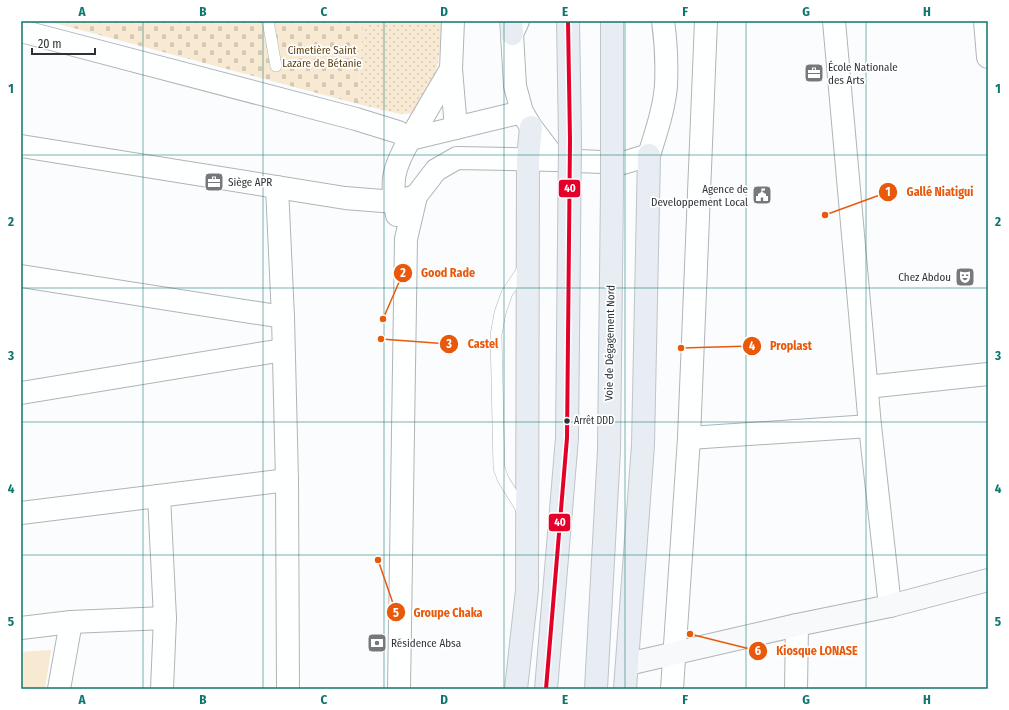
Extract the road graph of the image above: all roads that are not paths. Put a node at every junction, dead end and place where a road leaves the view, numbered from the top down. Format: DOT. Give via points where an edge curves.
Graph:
graph roads {
  1 [pos="268,21"];
  2 [pos="453,21"];
  3 [pos="568,21"];
  4 [pos="612,21"];
  5 [pos="663,21"];
  6 [pos="678,21"];
  7 [pos="706,21"];
  8 [pos="834,21"];
  9 [pos="985,21"];
  10 [pos="514,25"];
  11 [pos="21,31"];
  12 [pos="666,43"];
  13 [pos="988,57"];
  14 [pos="276,66"];
  15 [pos="451,69"];
  16 [pos="526,119"];
  17 [pos="456,128"];
  18 [pos="410,139"];
  19 [pos="21,146"];
  20 [pos="649,155"];
  21 [pos="528,159"];
  22 [pos="556,160"];
  23 [pos="277,187"];
  24 [pos="416,196"];
  25 [pos="394,202"];
  26 [pos="406,239"];
  27 [pos="528,262"];
  28 [pos="21,276"];
  29 [pos="283,316"];
  30 [pos="283,350"];
  31 [pos="988,374"];
  32 [pos="867,387"];
  33 [pos="21,393"];
  34 [pos="870,426"];
  35 [pos="689,438"];
  36 [pos="287,480"];
  37 [pos="159,496"];
  38 [pos="21,513"];
  39 [pos="527,517"];
  40 [pos="988,580"];
  41 [pos="890,606"];
  42 [pos="165,618"];
  43 [pos="70,622"];
  44 [pos="797,625"];
  45 [pos="21,628"];
  46 [pos="675,654"];
  47 [pos="628,664"];
  48 [pos="59,689"];
  49 [pos="162,689"];
  50 [pos="288,689"];
  51 [pos="399,689"];
  52 [pos="516,689"];
  53 [pos="546,689"];
  54 [pos="596,689"];
  55 [pos="625,689"];
  56 [pos="672,689"];
  57 [pos="796,689"];
  1 -- 14 [label="lane"];
  2 -- 15 [label="street"];
  3 -- 53 [label="highway, bridge" via="570,140 567,438"];
  4 -- 54 [label="highway, Voie de Dégagement Nord, bridge" via="609,450"];
  5 -- 12 [label="street"];
  6 -- 12 [label="street"];
  7 -- 35 [label="street"];
  8 -- 32 [label="street"];
  9 -- 13 [label="street"];
  10 -- 16 [label="street" via="515,86"];
  11 -- 18 [label="street" via="356,119 398,132"];
  12 -- 20 [label="street" via="666,87"];
  15 -- 17 [label="street"];
  15 -- 18 [label="street"];
  16 -- 17 [label="street"];
  16 -- 21 [label="highway"];
  16 -- 22 [label="street"];
  17 -- 18 [label="street"];
  18 -- 25 [label="street" via="398,160 393,190"];
  19 -- 23 [label="street"];
  20 -- 22 [label="street" via="623,163"];
  20 -- 47 [label="highway" via="643,445"];
  21 -- 22 [label="street"];
  21 -- 24 [label="street" via="457,158 436,170"];
  21 -- 27 [label="highway"];
  23 -- 25 [label="street" via="345,198"];
  23 -- 29 [label="street"];
  24 -- 25 [label="street"];
  24 -- 26 [label="street"];
  25 -- 26 [label="street"];
  26 -- 51 [label="street"];
  27 -- 39 [label="highway"];
  27 -- 39 [label="lane" via="507,293 496,335 499,468"];
  28 -- 29 [label="street"];
  29 -- 30 [label="street"];
  30 -- 33 [label="street"];
  30 -- 36 [label="street"];
  31 -- 32 [label="street"];
  32 -- 34 [label="street"];
  34 -- 35 [label="street"];
  34 -- 41 [label="street"];
  35 -- 46 [label="street"];
  36 -- 37 [label="street"];
  36 -- 50 [label="street"];
  37 -- 38 [label="street"];
  37 -- 42 [label="street"];
  39 -- 52 [label="highway" via="526,590"];
  40 -- 41 [label="street"];
  41 -- 44 [label="street"];
  42 -- 43 [label="street"];
  42 -- 49 [label="street"];
  43 -- 45 [label="street"];
  43 -- 48 [label="street"];
  44 -- 46 [label="street"];
  44 -- 57 [label="street"];
  46 -- 47 [label="street"];
  46 -- 56 [label="street"];
  47 -- 55 [label="highway"];
}
